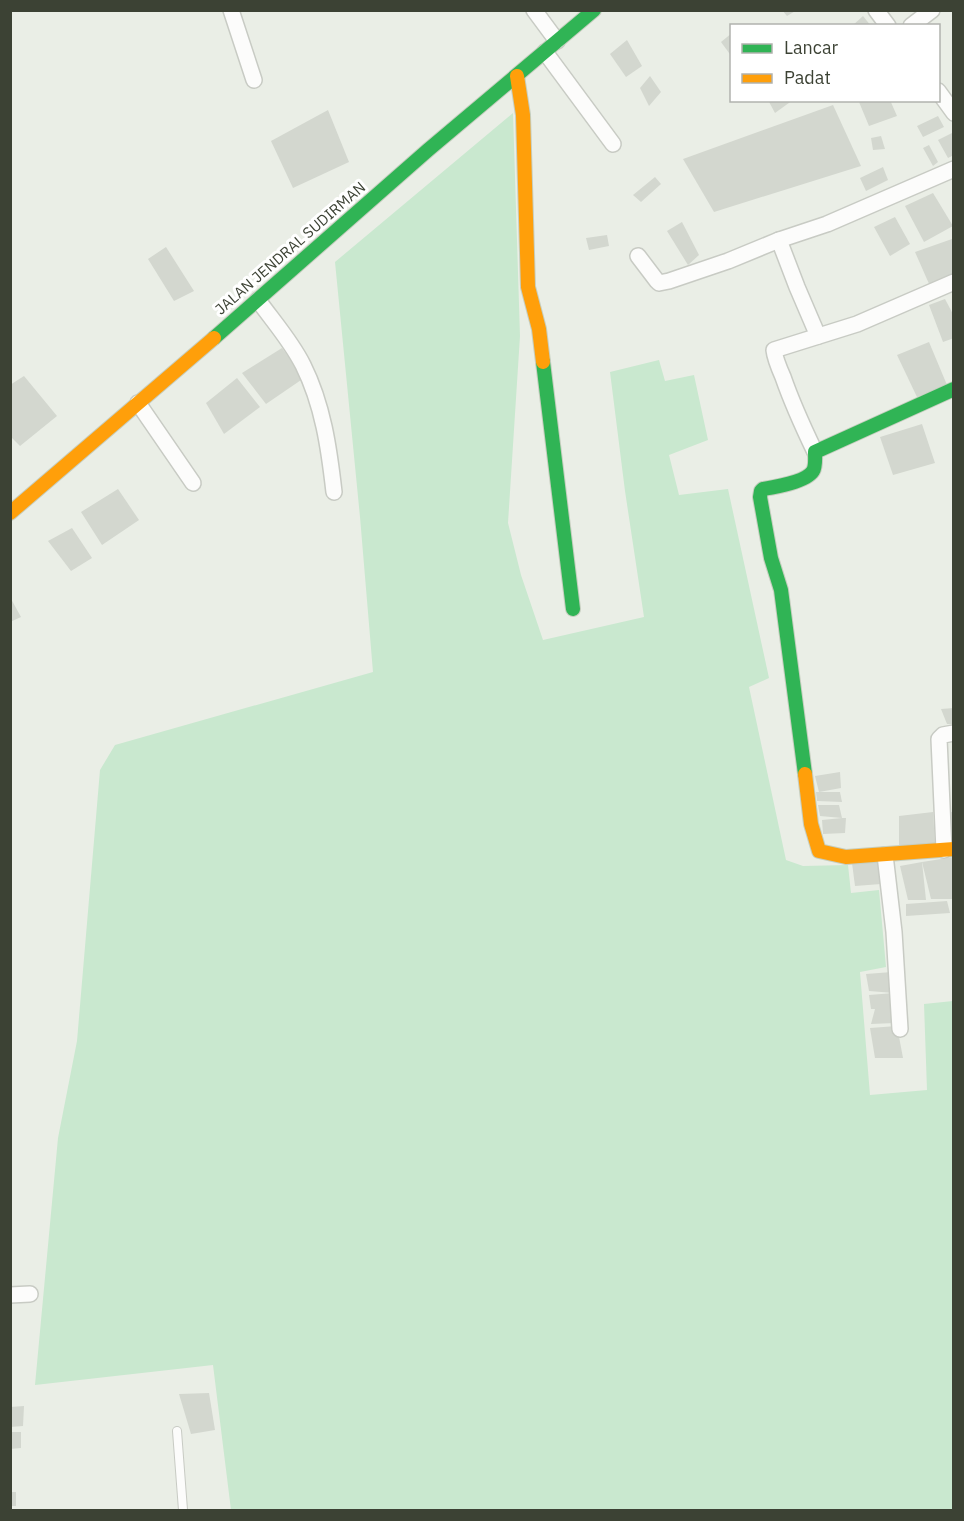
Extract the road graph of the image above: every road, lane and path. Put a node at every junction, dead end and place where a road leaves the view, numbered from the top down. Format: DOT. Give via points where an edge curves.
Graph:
graph roads {
  1 [pos="231,10"];
  2 [pos="534,10"];
  3 [pos="594,10"];
  4 [pos="876,10"];
  5 [pos="932,10"];
  6 [pos="886,24"];
  7 [pos="914,24"];
  8 [pos="549,32"];
  9 [pos="545,52"];
  10 [pos="517,76"];
  11 [pos="254,80"];
  12 [pos="940,92"];
  13 [pos="954,112"];
  14 [pos="613,144"];
  15 [pos="954,169"];
  16 [pos="779,240"];
  17 [pos="638,256"];
  18 [pos="954,282"];
  19 [pos="258,300"];
  20 [pos="819,336"];
  21 [pos="954,389"];
  22 [pos="138,403"];
  23 [pos="815,452"];
  24 [pos="193,483"];
  25 [pos="334,492"];
  26 [pos="10,513"];
  27 [pos="573,609"];
  28 [pos="954,733"];
  29 [pos="949,849"];
  30 [pos="885,855"];
  31 [pos="900,1029"];
  32 [pos="30,1294"];
  33 [pos="10,1295"];
  34 [pos="177,1431"];
  35 [pos="183,1510"];
  1 -- 11 [label="street"];
  2 -- 8 [label="street"];
  3 -- 8 [label="main road, JALAN JENDRAL SUDIRMAN"];
  4 -- 6 [label="street"];
  5 -- 7 [label="street"];
  8 -- 9 [label="main road, JALAN JENDRAL SUDIRMAN"];
  9 -- 10 [label="main road, JALAN JENDRAL SUDIRMAN"];
  9 -- 14 [label="street"];
  10 -- 19 [label="main road, JALAN JENDRAL SUDIRMAN"];
  10 -- 27 [label="main road" via="523,115 528,287 539,329"];
  12 -- 13 [label="street"];
  15 -- 16 [label="street" via="828,224"];
  16 -- 17 [label="street" via="663,283 657,281"];
  16 -- 20 [label="street"];
  18 -- 20 [label="street" via="873,318"];
  19 -- 22 [label="main road, JALAN JENDRAL SUDIRMAN"];
  19 -- 25 [label="street" via="280,328 310,380 330,451"];
  20 -- 23 [label="street" via="774,351"];
  21 -- 23 [label="main road"];
  22 -- 24 [label="street"];
  22 -- 26 [label="main road, JALAN JENDRAL SUDIRMAN"];
  23 -- 30 [label="main road" via="810,474 763,489 760,497 781,590 811,824 819,851 846,857"];
  28 -- 29 [label="street" via="939,739"];
  29 -- 30 [label="main road"];
  30 -- 31 [label="street"];
  32 -- 33 [label="street"];
  34 -- 35 [label="lane"];
}
